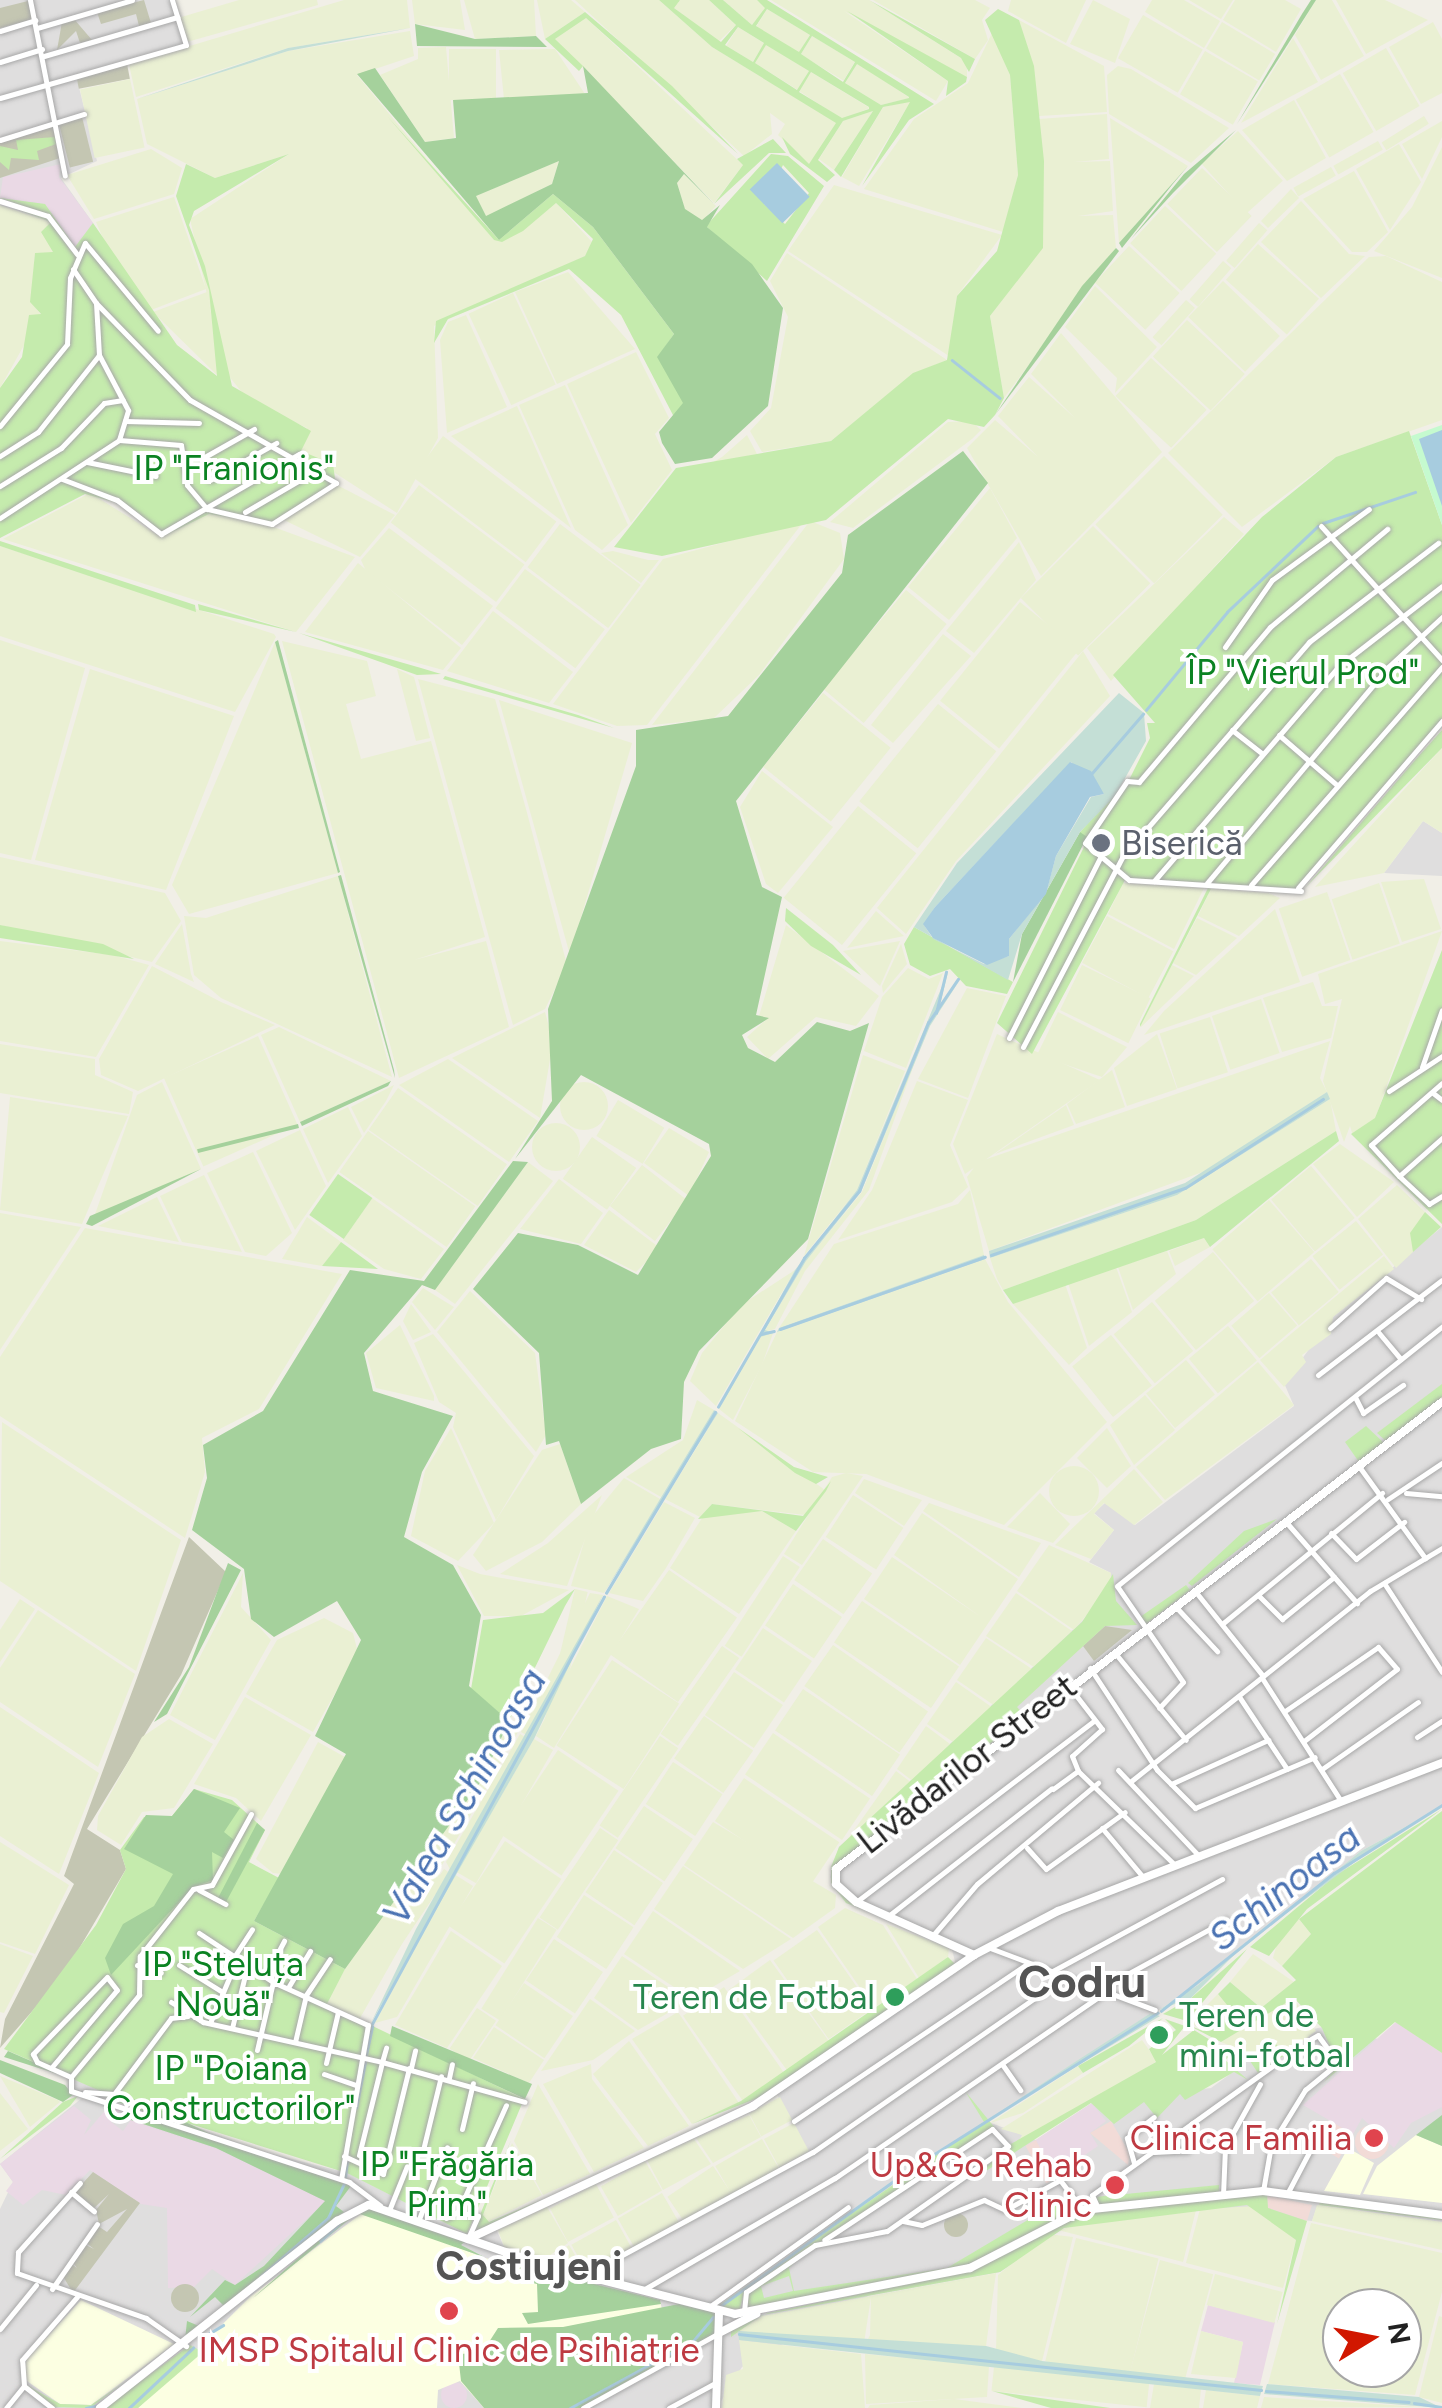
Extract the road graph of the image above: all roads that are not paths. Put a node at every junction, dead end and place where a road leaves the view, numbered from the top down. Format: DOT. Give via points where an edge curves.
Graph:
graph roads {
  1 [pos="30,0"];
  2 [pos="132,0"];
  3 [pos="172,0"];
  4 [pos="177,17"];
  5 [pos="36,24"];
  6 [pos="0,31"];
  7 [pos="43,52"];
  8 [pos="0,62"];
  9 [pos="49,84"];
  10 [pos="0,98"];
  11 [pos="84,114"];
  12 [pos="56,122"];
  13 [pos="0,140"];
  14 [pos="65,176"];
  15 [pos="0,201"];
  16 [pos="76,254"];
  17 [pos="73,269"];
  18 [pos="96,303"];
  19 [pos="158,331"];
  20 [pos="99,355"];
  21 [pos="123,400"];
  22 [pos="125,420"];
  23 [pos="198,423"];
  24 [pos="0,426"];
  25 [pos="254,430"];
  26 [pos="119,440"];
  27 [pos="276,443"];
  28 [pos="299,454"];
  29 [pos="0,456"];
  30 [pos="94,458"];
  31 [pos="201,459"];
  32 [pos="322,467"];
  33 [pos="156,476"];
  34 [pos="62,479"];
  35 [pos="210,480"];
  36 [pos="0,486"];
  37 [pos="207,509"];
  38 [pos="1369,509"];
  39 [pos="245,512"];
  40 [pos="0,518"];
  41 [pos="1321,526"];
  42 [pos="1387,530"];
  43 [pos="1326,533"];
  44 [pos="1438,543"];
  45 [pos="1348,556"];
  46 [pos="1374,585"];
  47 [pos="1442,586"];
  48 [pos="1400,613"];
  49 [pos="1442,617"];
  50 [pos="1420,636"];
  51 [pos="1224,647"];
  52 [pos="1442,664"];
  53 [pos="1442,721"];
  54 [pos="1232,730"];
  55 [pos="1279,735"];
  56 [pos="1263,754"];
  57 [pos="1308,760"];
  58 [pos="1337,785"];
  59 [pos="1101,856"];
  60 [pos="1114,868"];
  61 [pos="1154,881"];
  62 [pos="1207,883"];
  63 [pos="1251,885"];
  64 [pos="1442,1010"];
  65 [pos="1009,1038"];
  66 [pos="1023,1047"];
  67 [pos="1442,1056"];
  68 [pos="1422,1067"];
  69 [pos="1442,1083"];
  70 [pos="1389,1091"];
  71 [pos="1433,1093"];
  72 [pos="1442,1100"];
  73 [pos="1442,1138"];
  74 [pos="1400,1176"];
  75 [pos="1442,1196"];
  76 [pos="1442,1280"];
  77 [pos="1422,1300"];
  78 [pos="1330,1328"];
  79 [pos="1441,1330"];
  80 [pos="1378,1333"];
  81 [pos="1402,1359"];
  82 [pos="1318,1374"];
  83 [pos="1403,1385"];
  84 [pos="1354,1396"];
  85 [pos="1442,1402"];
  86 [pos="1442,1463"];
  87 [pos="1358,1465"];
  88 [pos="1406,1493"];
  89 [pos="1385,1496"];
  90 [pos="1442,1496"];
  91 [pos="1284,1520"];
  92 [pos="1405,1522"];
  93 [pos="1332,1534"];
  94 [pos="1442,1548"];
  95 [pos="1310,1552"];
  96 [pos="1425,1558"];
  97 [pos="1334,1577"];
  98 [pos="1387,1581"];
  99 [pos="1194,1589"];
  100 [pos="1259,1596"];
  101 [pos="1357,1603"];
  102 [pos="1174,1604"];
  103 [pos="1222,1624"];
  104 [pos="1142,1628"];
  105 [pos="1114,1651"];
  106 [pos="1218,1651"];
  107 [pos="1090,1668"];
  108 [pos="1442,1672"];
  109 [pos="1262,1677"];
  110 [pos="1068,1685"];
  111 [pos="1240,1698"];
  112 [pos="1418,1702"];
  113 [pos="1159,1708"];
  114 [pos="1285,1711"];
  115 [pos="1095,1720"];
  116 [pos="1442,1721"];
  117 [pos="1417,1737"];
  118 [pos="1186,1740"];
  119 [pos="1268,1740"];
  120 [pos="1304,1741"];
  121 [pos="1314,1757"];
  122 [pos="1442,1763"];
  123 [pos="1154,1764"];
  124 [pos="1322,1768"];
  125 [pos="1287,1769"];
  126 [pos="1118,1770"];
  127 [pos="1078,1771"];
  128 [pos="1130,1782"];
  129 [pos="1098,1783"];
  130 [pos="1170,1784"];
  131 [pos="1342,1804"];
  132 [pos="1125,1812"];
  133 [pos="251,1814"];
  134 [pos="1102,1828"];
  135 [pos="1027,1848"];
  136 [pos="1198,1855"];
  137 [pos="1175,1865"];
  138 [pos="1145,1879"];
  139 [pos="1222,1879"];
  140 [pos="197,1888"];
  141 [pos="856,1902"];
  142 [pos="226,1904"];
  143 [pos="888,1917"];
  144 [pos="1226,1920"];
  145 [pos="252,1929"];
  146 [pos="199,1933"];
  147 [pos="934,1934"];
  148 [pos="284,1941"];
  149 [pos="990,1948"];
  150 [pos="310,1951"];
  151 [pos="974,1955"];
  152 [pos="235,1958"];
  153 [pos="330,1959"];
  154 [pos="1025,1964"];
  155 [pos="138,1965"];
  156 [pos="179,1965"];
  157 [pos="247,1966"];
  158 [pos="161,1973"];
  159 [pos="1049,1973"];
  160 [pos="264,1977"];
  161 [pos="1063,1978"];
  162 [pos="274,1982"];
  163 [pos="289,1986"];
  164 [pos="221,1991"];
  165 [pos="1103,1991"];
  166 [pos="306,1995"];
  167 [pos="171,2002"];
  168 [pos="1156,2010"];
  169 [pos="338,2012"];
  170 [pos="188,2016"];
  171 [pos="210,2022"];
  172 [pos="232,2028"];
  173 [pos="260,2034"];
  174 [pos="1310,2039"];
  175 [pos="295,2042"];
  176 [pos="386,2048"];
  177 [pos="258,2050"];
  178 [pos="329,2050"];
  179 [pos="415,2050"];
  180 [pos="362,2058"];
  181 [pos="382,2062"];
  182 [pos="326,2063"];
  183 [pos="452,2064"];
  184 [pos="1002,2064"];
  185 [pos="1272,2066"];
  186 [pos="50,2068"];
  187 [pos="410,2068"];
  188 [pos="324,2074"];
  189 [pos="440,2076"];
  190 [pos="72,2077"];
  191 [pos="449,2078"];
  192 [pos="473,2083"];
  193 [pos="1260,2084"];
  194 [pos="356,2085"];
  195 [pos="502,2090"];
  196 [pos="1020,2090"];
  197 [pos="88,2092"];
  198 [pos="498,2102"];
  199 [pos="525,2102"];
  200 [pos="506,2105"];
  201 [pos="1154,2117"];
  202 [pos="794,2120"];
  203 [pos="462,2129"];
  204 [pos="1317,2137"];
  205 [pos="447,2147"];
  206 [pos="1188,2150"];
  207 [pos="1151,2152"];
  208 [pos="422,2154"];
  209 [pos="344,2156"];
  210 [pos="360,2156"];
  211 [pos="1134,2164"];
  212 [pos="407,2166"];
  213 [pos="341,2179"];
  214 [pos="80,2183"];
  215 [pos="71,2192"];
  216 [pos="1263,2192"];
  217 [pos="1288,2194"];
  218 [pos="1223,2195"];
  219 [pos="385,2207"];
  220 [pos="848,2208"];
  221 [pos="1098,2208"];
  222 [pos="1083,2210"];
  223 [pos="94,2211"];
  224 [pos="458,2212"];
  225 [pos="1442,2215"];
  226 [pos="446,2218"];
  227 [pos="419,2219"];
  228 [pos="903,2221"];
  229 [pos="97,2224"];
  230 [pos="468,2239"];
  231 [pos="824,2240"];
  232 [pos="584,2276"];
  233 [pos="36,2285"];
  234 [pos="52,2289"];
  235 [pos="641,2293"];
  236 [pos="79,2296"];
  237 [pos="717,2310"];
  238 [pos="744,2316"];
  239 [pos="0,2329"];
  240 [pos="722,2330"];
  241 [pos="186,2346"];
  242 [pos="715,2383"];
  243 [pos="24,2386"];
  244 [pos="672,2407"];
  245 [pos="6,2408"];
  246 [pos="52,2408"];
  247 [pos="100,2408"];
  248 [pos="583,2408"];
  249 [pos="716,2408"];
  1 -- 5 [label="street"];
  2 -- 5 [label="street"];
  3 -- 4 [label="street"];
  4 -- 7 [label="street"];
  4 -- 9 [label="street" via="186,45"];
  5 -- 6 [label="street"];
  5 -- 7 [label="street"];
  7 -- 8 [label="street"];
  7 -- 9 [label="street"];
  9 -- 10 [label="street"];
  9 -- 12 [label="street"];
  11 -- 12 [label="street"];
  12 -- 13 [label="street"];
  12 -- 14 [label="street"];
  15 -- 16 [label="street" via="48,216"];
  16 -- 17 [label="street"];
  16 -- 19 [label="street" via="92,243"];
  17 -- 18 [label="street"];
  17 -- 24 [label="street" via="67,344"];
  18 -- 20 [label="street"];
  18 -- 25 [label="street" via="190,400"];
  20 -- 21 [label="street"];
  20 -- 29 [label="street" via="38,432"];
  21 -- 22 [label="street"];
  21 -- 36 [label="street" via="104,403 60,448"];
  22 -- 23 [label="street"];
  22 -- 26 [label="street"];
  25 -- 27 [label="street"];
  25 -- 31 [label="street"];
  26 -- 30 [label="street"];
  26 -- 37 [label="street" via="181,444 188,485"];
  27 -- 28 [label="street"];
  27 -- 35 [label="street"];
  28 -- 32 [label="street"];
  28 -- 37 [label="street"];
  30 -- 33 [label="street"];
  30 -- 34 [label="street"];
  32 -- 39 [label="street"];
  32 -- 39 [label="street" via="335,486 280,522"];
  34 -- 37 [label="street" via="123,504 160,534"];
  34 -- 40 [label="street"];
  37 -- 39 [label="street"];
  38 -- 43 [label="street"];
  41 -- 43 [label="street"];
  42 -- 45 [label="street"];
  43 -- 45 [label="street"];
  43 -- 51 [label="street" via="1266,586"];
  44 -- 46 [label="street"];
  45 -- 46 [label="street"];
  45 -- 59 [label="street" via="1270,627 1139,782 1128,780 1085,843"];
  46 -- 48 [label="street"];
  46 -- 54 [label="street"];
  47 -- 48 [label="street"];
  48 -- 50 [label="street"];
  48 -- 55 [label="street"];
  49 -- 50 [label="street"];
  50 -- 52 [label="street"];
  50 -- 57 [label="street"];
  52 -- 58 [label="street"];
  53 -- 63 [label="street" via="1300,890"];
  54 -- 56 [label="street"];
  54 -- 60 [label="street"];
  55 -- 56 [label="street"];
  55 -- 57 [label="street"];
  56 -- 61 [label="street"];
  57 -- 58 [label="street"];
  57 -- 62 [label="street"];
  58 -- 63 [label="street"];
  59 -- 60 [label="street"];
  59 -- 65 [label="street"];
  60 -- 61 [label="street"];
  60 -- 66 [label="street"];
  61 -- 62 [label="street"];
  62 -- 63 [label="street"];
  64 -- 68 [label="street"];
  67 -- 68 [label="street"];
  68 -- 70 [label="street"];
  69 -- 71 [label="street"];
  71 -- 72 [label="street"];
  71 -- 74 [label="street" via="1370,1146"];
  73 -- 74 [label="street"];
  74 -- 75 [label="street" via="1430,1204"];
  76 -- 77 [label="street"];
  77 -- 78 [label="street" via="1386,1278"];
  77 -- 80 [label="street"];
  79 -- 81 [label="street"];
  80 -- 81 [label="street"];
  80 -- 82 [label="street"];
  81 -- 84 [label="street"];
  83 -- 84 [label="street" via="1363,1413"];
  84 -- 104 [label="street" via="1117,1586"];
  85 -- 87 [label="street, Livădarilor Street"];
  86 -- 88 [label="street"];
  87 -- 89 [label="street"];
  87 -- 91 [label="street, Livădarilor Street"];
  88 -- 89 [label="street"];
  88 -- 90 [label="street"];
  89 -- 92 [label="street"];
  89 -- 93 [label="street"];
  91 -- 95 [label="street"];
  91 -- 99 [label="street, Livădarilor Street"];
  92 -- 93 [label="street" via="1356,1559"];
  92 -- 96 [label="street"];
  93 -- 95 [label="street"];
  94 -- 96 [label="street"];
  95 -- 97 [label="street"];
  95 -- 100 [label="street"];
  96 -- 98 [label="street"];
  97 -- 100 [label="street" via="1282,1619"];
  97 -- 101 [label="street"];
  98 -- 101 [label="street"];
  98 -- 108 [label="street"];
  99 -- 102 [label="street, Livădarilor Street"];
  99 -- 103 [label="street"];
  100 -- 103 [label="street"];
  101 -- 109 [label="street"];
  102 -- 104 [label="street, Livădarilor Street"];
  102 -- 106 [label="street"];
  103 -- 109 [label="street"];
  104 -- 105 [label="street, Livădarilor Street"];
  104 -- 113 [label="street" via="1184,1684"];
  105 -- 107 [label="street, Livădarilor Street"];
  105 -- 113 [label="street"];
  107 -- 110 [label="street, Livădarilor Street"];
  107 -- 123 [label="street"];
  109 -- 111 [label="street"];
  109 -- 114 [label="street"];
  110 -- 115 [label="street"];
  110 -- 141 [label="street, Livădarilor Street" via="838,1867 836,1884"];
  111 -- 118 [label="street"];
  111 -- 119 [label="street"];
  112 -- 124 [label="street"];
  113 -- 118 [label="street"];
  114 -- 120 [label="street"];
  114 -- 120 [label="street" via="1380,1646 1398,1675"];
  115 -- 127 [label="street" via="1101,1733 1071,1758"];
  115 -- 141 [label="street"];
  116 -- 117 [label="street"];
  118 -- 123 [label="street"];
  119 -- 125 [label="street"];
  119 -- 130 [label="street"];
  120 -- 121 [label="street"];
  121 -- 124 [label="street"];
  121 -- 125 [label="street"];
  122 -- 131 [label="street"];
  123 -- 128 [label="street"];
  123 -- 130 [label="street"];
  124 -- 131 [label="street"];
  125 -- 130 [label="street" via="1200,1808"];
  126 -- 128 [label="street"];
  127 -- 129 [label="street"];
  127 -- 143 [label="street"];
  128 -- 136 [label="street"];
  129 -- 132 [label="street"];
  129 -- 135 [label="street"];
  131 -- 136 [label="street"];
  132 -- 134 [label="street"];
  132 -- 137 [label="street"];
  133 -- 140 [label="street" via="214,1882"];
  134 -- 135 [label="street" via="1046,1869"];
  134 -- 138 [label="street"];
  135 -- 147 [label="street"];
  136 -- 137 [label="street"];
  137 -- 138 [label="street"];
  138 -- 149 [label="street"];
  139 -- 159 [label="street"];
  140 -- 142 [label="street"];
  140 -- 155 [label="street"];
  141 -- 143 [label="street, Livădarilor Street"];
  143 -- 147 [label="street, Livădarilor Street"];
  144 -- 165 [label="street"];
  145 -- 152 [label="street"];
  146 -- 152 [label="street"];
  147 -- 151 [label="street, Livădarilor Street"];
  148 -- 160 [label="street"];
  149 -- 151 [label="street"];
  149 -- 154 [label="street"];
  150 -- 163 [label="street"];
  151 -- 230 [label="street" via="753,2106"];
  152 -- 157 [label="street"];
  152 -- 164 [label="street"];
  153 -- 166 [label="street"];
  154 -- 159 [label="street"];
  154 -- 202 [label="street"];
  155 -- 158 [label="street"];
  155 -- 190 [label="street" via="139,1996"];
  156 -- 164 [label="street"];
  157 -- 160 [label="street"];
  157 -- 172 [label="street"];
  159 -- 161 [label="street"];
  160 -- 162 [label="street"];
  161 -- 165 [label="street"];
  161 -- 232 [label="street" via="813,2152"];
  162 -- 163 [label="street"];
  162 -- 173 [label="street"];
  163 -- 166 [label="street"];
  164 -- 171 [label="street"];
  165 -- 168 [label="street"];
  165 -- 184 [label="street"];
  166 -- 169 [label="street"];
  166 -- 175 [label="street"];
  167 -- 170 [label="street"];
  169 -- 178 [label="street"];
  169 -- 180 [label="street" via="368,2025"];
  170 -- 171 [label="street"];
  170 -- 197 [label="street" via="171,2018 114,2094"];
  171 -- 172 [label="street"];
  172 -- 173 [label="street"];
  173 -- 175 [label="street"];
  173 -- 177 [label="street"];
  174 -- 216 [label="street" via="1318,2035 1338,2063 1306,2090 1271,2145"];
  175 -- 178 [label="street"];
  176 -- 181 [label="street"];
  178 -- 180 [label="street"];
  178 -- 182 [label="street"];
  179 -- 187 [label="street"];
  180 -- 181 [label="street"];
  180 -- 194 [label="street"];
  181 -- 187 [label="street"];
  181 -- 210 [label="street"];
  183 -- 191 [label="street"];
  184 -- 196 [label="street"];
  184 -- 235 [label="street"];
  185 -- 207 [label="street"];
  186 -- 186 [label="street" via="34,2054 100,1978 112,1980 117,1990"];
  186 -- 190 [label="street"];
  187 -- 189 [label="street"];
  187 -- 210 [label="street" via="383,2174"];
  188 -- 194 [label="street"];
  189 -- 191 [label="street"];
  189 -- 208 [label="street"];
  190 -- 197 [label="street" via="70,2090"];
  191 -- 192 [label="street"];
  192 -- 195 [label="street"];
  192 -- 203 [label="street"];
  193 -- 218 [label="street" via="1225,2148"];
  194 -- 209 [label="street"];
  195 -- 198 [label="street"];
  195 -- 199 [label="street"];
  197 -- 213 [label="street"];
  200 -- 224 [label="street"];
  201 -- 211 [label="street" via="1128,2138"];
  204 -- 217 [label="street"];
  205 -- 227 [label="street"];
  206 -- 207 [label="street"];
  207 -- 211 [label="street"];
  209 -- 210 [label="street"];
  209 -- 213 [label="street"];
  211 -- 221 [label="street" via="1092,2195"];
  212 -- 219 [label="street"];
  213 -- 219 [label="street"];
  214 -- 215 [label="street"];
  215 -- 223 [label="street"];
  215 -- 233 [label="street" via="14,2260"];
  216 -- 217 [label="street"];
  216 -- 218 [label="street"];
  217 -- 225 [label="street"];
  218 -- 221 [label="street"];
  219 -- 227 [label="street"];
  219 -- 241 [label="street" via="337,2220"];
  220 -- 237 [label="street"];
  221 -- 222 [label="street"];
  222 -- 228 [label="street" via="1060,2180 1005,2210 984,2200 922,2225"];
  222 -- 238 [label="street" via="970,2268"];
  224 -- 226 [label="street"];
  224 -- 230 [label="street" via="478,2216"];
  227 -- 230 [label="street"];
  228 -- 231 [label="street"];
  228 -- 231 [label="street" via="1007,2153 992,2128"];
  229 -- 234 [label="street"];
  230 -- 232 [label="street"];
  231 -- 238 [label="street" via="746,2292"];
  232 -- 235 [label="street"];
  233 -- 234 [label="street"];
  233 -- 239 [label="street"];
  234 -- 236 [label="street"];
  235 -- 237 [label="street"];
  236 -- 241 [label="street" via="154,2321"];
  236 -- 243 [label="street" via="22,2360"];
  237 -- 238 [label="street"];
  237 -- 240 [label="street"];
  238 -- 240 [label="street"];
  240 -- 242 [label="street"];
  240 -- 248 [label="street"];
  241 -- 247 [label="street"];
  242 -- 244 [label="street"];
  242 -- 249 [label="street"];
  243 -- 245 [label="street"];
  243 -- 246 [label="street"];
}
